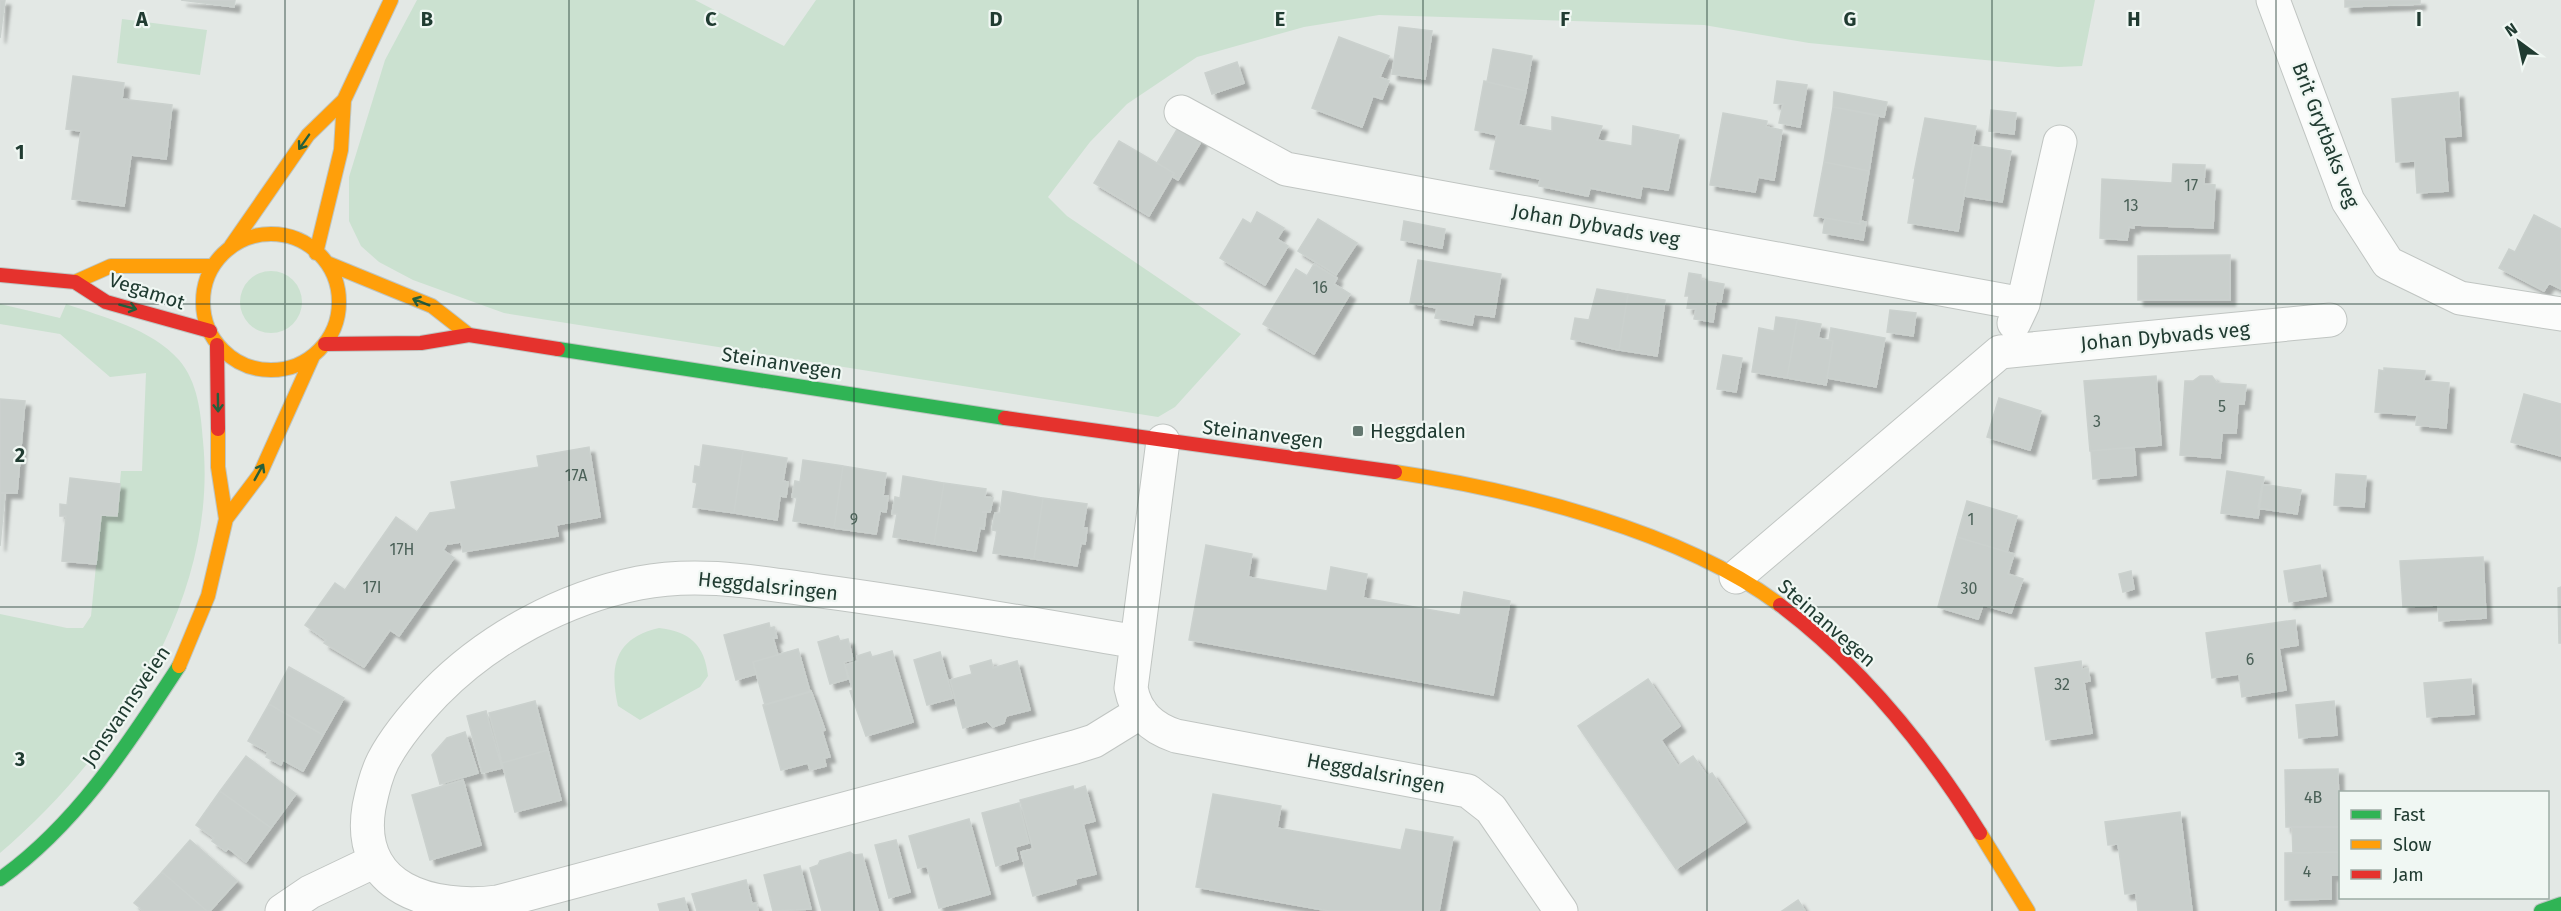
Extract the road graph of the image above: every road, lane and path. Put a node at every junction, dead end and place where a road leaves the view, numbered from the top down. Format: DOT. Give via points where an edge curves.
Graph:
graph roads {
  1 [pos="391,0"];
  2 [pos="2273,0"];
  3 [pos="345,100"];
  4 [pos="1181,112"];
  5 [pos="2060,142"];
  6 [pos="231,246"];
  7 [pos="316,253"];
  8 [pos="327,263"];
  9 [pos="213,266"];
  10 [pos="0,275"];
  11 [pos="75,282"];
  12 [pos="2023,304"];
  13 [pos="2561,314"];
  14 [pos="2330,320"];
  15 [pos="210,331"];
  16 [pos="469,335"];
  17 [pos="324,344"];
  18 [pos="217,345"];
  19 [pos="2000,352"];
  20 [pos="313,356"];
  21 [pos="1163,441"];
  22 [pos="226,519"];
  23 [pos="1736,577"];
  24 [pos="1137,642"];
  25 [pos="1141,712"];
  26 [pos="375,861"];
  27 [pos="0,879"];
  28 [pos="2561,904"];
  29 [pos="282,911"];
  30 [pos="1561,911"];
  31 [pos="2028,911"];
  32 [pos="2541,911"];
  1 -- 3 [label="main road"];
  2 -- 13 [label="street, Brit Grytbaks veg" via="2348,201 2388,263 2460,298"];
  3 -- 6 [label="main road, one-way" via="308,135"];
  3 -- 7 [label="main road" via="341,150"];
  4 -- 12 [label="street, Johan Dybvads veg" via="1286,169"];
  5 -- 12 [label="street"];
  6 -- 7 [label="main road" via="256,235 284,235 308,244"];
  6 -- 9 [label="main road"];
  7 -- 8 [label="main road"];
  16 -- 8 [label="main road, Steinanvegen, one-way" via="432,306"];
  8 -- 17 [label="main road" via="337,286 339,311"];
  9 -- 11 [label="main road, Vegamot" via="111,266"];
  9 -- 15 [label="main road" via="203,292 204,319"];
  10 -- 11 [label="main road, Vegamot"];
  11 -- 15 [label="main road, Vegamot, one-way" via="106,302"];
  12 -- 19 [label="street"];
  14 -- 19 [label="street, Johan Dybvads veg"];
  15 -- 18 [label="main road"];
  16 -- 17 [label="main road, Steinanvegen" via="422,343"];
  16 -- 21 [label="main road, Steinanvegen"];
  17 -- 20 [label="main road"];
  18 -- 20 [label="main road" via="232,360 260,370 285,369"];
  18 -- 22 [label="main road, Jonsvannsveien, one-way" via="218,467"];
  19 -- 23 [label="street"];
  22 -- 20 [label="main road, Jonsvannsveien, one-way" via="260,474"];
  21 -- 23 [label="main road, Steinanvegen" via="1443,478 1536,500 1673,547"];
  21 -- 24 [label="street"];
  22 -- 27 [label="main road, Jonsvannsveien" via="208,596 181,663 90,794 32,856"];
  23 -- 31 [label="main road, Steinanvegen" via="1807,626 1848,662 1883,701 1960,803"];
  24 -- 25 [label="street" via="1131,688"];
  24 -- 26 [label="street, Heggdalsringen" via="864,596 730,579 686,577 636,583 535,620 496,642 435,693 382,762 368,819 369,844"];
  25 -- 26 [label="street" via="1094,741 1075,747 498,902 471,905 425,899 386,875"];
  25 -- 30 [label="street, Heggdalsringen" via="1157,729 1176,736 1468,791 1498,818"];
  26 -- 29 [label="street" via="310,892"];
  28 -- 32 [label="main road"];
}
